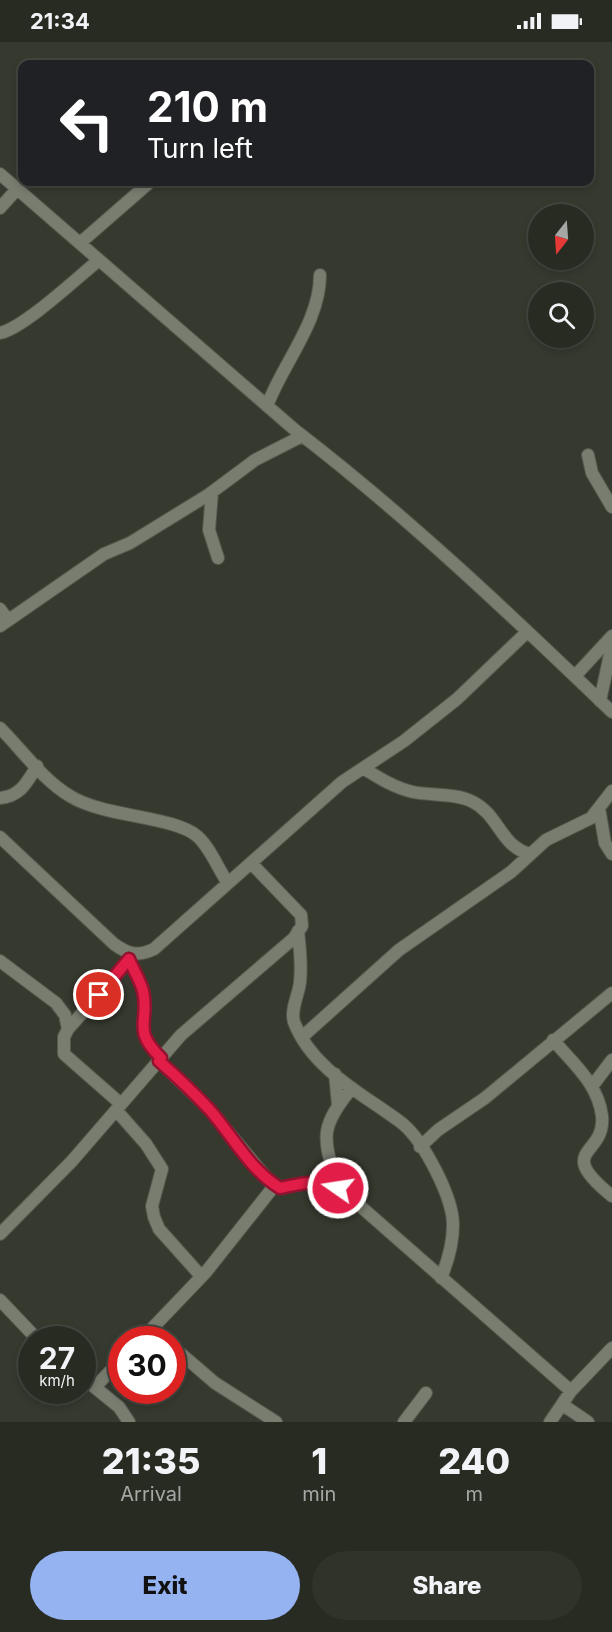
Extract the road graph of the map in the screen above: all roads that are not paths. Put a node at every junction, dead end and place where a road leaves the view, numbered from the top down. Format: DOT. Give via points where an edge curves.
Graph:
graph roads {
  1 [pos="0,174"];
  2 [pos="145,186"];
  3 [pos="18,188"];
  4 [pos="0,208"];
  5 [pos="80,243"];
  6 [pos="99,260"];
  7 [pos="320,275"];
  8 [pos="0,333"];
  9 [pos="267,406"];
  10 [pos="289,424"];
  11 [pos="302,436"];
  12 [pos="281,445"];
  13 [pos="588,455"];
  14 [pos="212,492"];
  15 [pos="612,507"];
  16 [pos="218,558"];
  17 [pos="0,609"];
  18 [pos="4,623"];
  19 [pos="527,632"];
  20 [pos="612,636"];
  21 [pos="612,645"];
  22 [pos="574,676"];
  23 [pos="600,700"];
  24 [pos="612,712"];
  25 [pos="0,728"];
  26 [pos="37,766"];
  27 [pos="363,768"];
  28 [pos="612,791"];
  29 [pos="0,798"];
  30 [pos="599,808"];
  31 [pos="0,837"];
  32 [pos="530,854"];
  33 [pos="612,854"];
  34 [pos="250,863"];
  35 [pos="228,883"];
  36 [pos="298,932"];
  37 [pos="132,957"];
  38 [pos="0,961"];
  39 [pos="612,993"];
  40 [pos="68,1029"];
  41 [pos="302,1037"];
  42 [pos="553,1040"];
  43 [pos="160,1059"];
  44 [pos="612,1060"];
  45 [pos="334,1074"];
  46 [pos="593,1084"];
  47 [pos="352,1088"];
  48 [pos="338,1105"];
  49 [pos="118,1107"];
  50 [pos="420,1147"];
  51 [pos="275,1185"];
  52 [pos="338,1188"];
  53 [pos="612,1196"];
  54 [pos="0,1233"];
  55 [pos="201,1276"];
  56 [pos="441,1278"];
  57 [pos="0,1300"];
  58 [pos="25,1326"];
  59 [pos="155,1326"];
  60 [pos="612,1348"];
  61 [pos="186,1358"];
  62 [pos="108,1374"];
  63 [pos="96,1386"];
  64 [pos="96,1388"];
  65 [pos="571,1391"];
  66 [pos="426,1392"];
  67 [pos="563,1405"];
  68 [pos="129,1422"];
  69 [pos="276,1422"];
  70 [pos="404,1422"];
  71 [pos="550,1422"];
  72 [pos="588,1422"];
  1 -- 3 [label="street"];
  2 -- 5 [label="street"];
  3 -- 4 [label="street"];
  3 -- 5 [label="street"];
  5 -- 6 [label="street"];
  6 -- 8 [label="street" via="33,313"];
  6 -- 9 [label="street"];
  7 -- 9 [label="street" via="318,301"];
  9 -- 10 [label="street"];
  10 -- 11 [label="street"];
  10 -- 12 [label="street"];
  11 -- 12 [label="street"];
  11 -- 19 [label="street" via="346,468"];
  12 -- 14 [label="street"];
  13 -- 15 [label="street" via="592,473"];
  14 -- 16 [label="street" via="209,530"];
  14 -- 18 [label="street" via="130,543 104,554"];
  17 -- 18 [label="street"];
  19 -- 22 [label="street"];
  19 -- 27 [label="street" via="457,699"];
  20 -- 22 [label="street"];
  21 -- 23 [label="street"];
  22 -- 23 [label="street"];
  23 -- 24 [label="street"];
  25 -- 26 [label="street"];
  26 -- 29 [label="street" via="21,790"];
  26 -- 35 [label="street" via="69,796 96,809 179,828 197,836"];
  27 -- 32 [label="street" via="413,792 474,802 488,813 509,844"];
  27 -- 34 [label="street"];
  28 -- 30 [label="street"];
  30 -- 32 [label="street" via="591,818 560,831"];
  30 -- 33 [label="street" via="605,843"];
  31 -- 37 [label="street"];
  32 -- 41 [label="street" via="511,872 399,950"];
  34 -- 35 [label="street"];
  34 -- 36 [label="street" via="301,915"];
  35 -- 37 [label="street" via="154,949"];
  36 -- 41 [label="street" via="300,984 293,1019"];
  36 -- 43 [label="street" via="181,1035"];
  37 -- 40 [label="street"];
  37 -- 43 [label="street" via="143,992 145,1040"];
  38 -- 40 [label="street" via="56,1003"];
  39 -- 42 [label="street"];
  40 -- 49 [label="street" via="63,1045 68,1060"];
  41 -- 45 [label="street"];
  42 -- 46 [label="street"];
  42 -- 50 [label="street"];
  43 -- 49 [label="street"];
  43 -- 51 [label="street"];
  44 -- 46 [label="street"];
  45 -- 47 [label="street"];
  45 -- 48 [label="street"];
  46 -- 53 [label="street" via="602,1117 601,1131 587,1150 585,1170"];
  47 -- 48 [label="street"];
  47 -- 50 [label="street" via="405,1126"];
  48 -- 52 [label="street" via="325,1133"];
  49 -- 54 [label="street" via="72,1161"];
  49 -- 55 [label="street" via="162,1169 152,1206 159,1229"];
  50 -- 56 [label="street" via="434,1166 453,1224 450,1253"];
  51 -- 52 [label="street" via="280,1188 314,1181"];
  51 -- 55 [label="street"];
  52 -- 56 [label="street"];
  55 -- 59 [label="street"];
  56 -- 65 [label="street"];
  57 -- 58 [label="street"];
  60 -- 65 [label="street"];
  61 -- 69 [label="street" via="215,1383"];
  62 -- 63 [label="street"];
  64 -- 68 [label="street" via="119,1407"];
  65 -- 67 [label="street"];
  66 -- 70 [label="street"];
  67 -- 71 [label="street"];
  67 -- 72 [label="street"];
}
